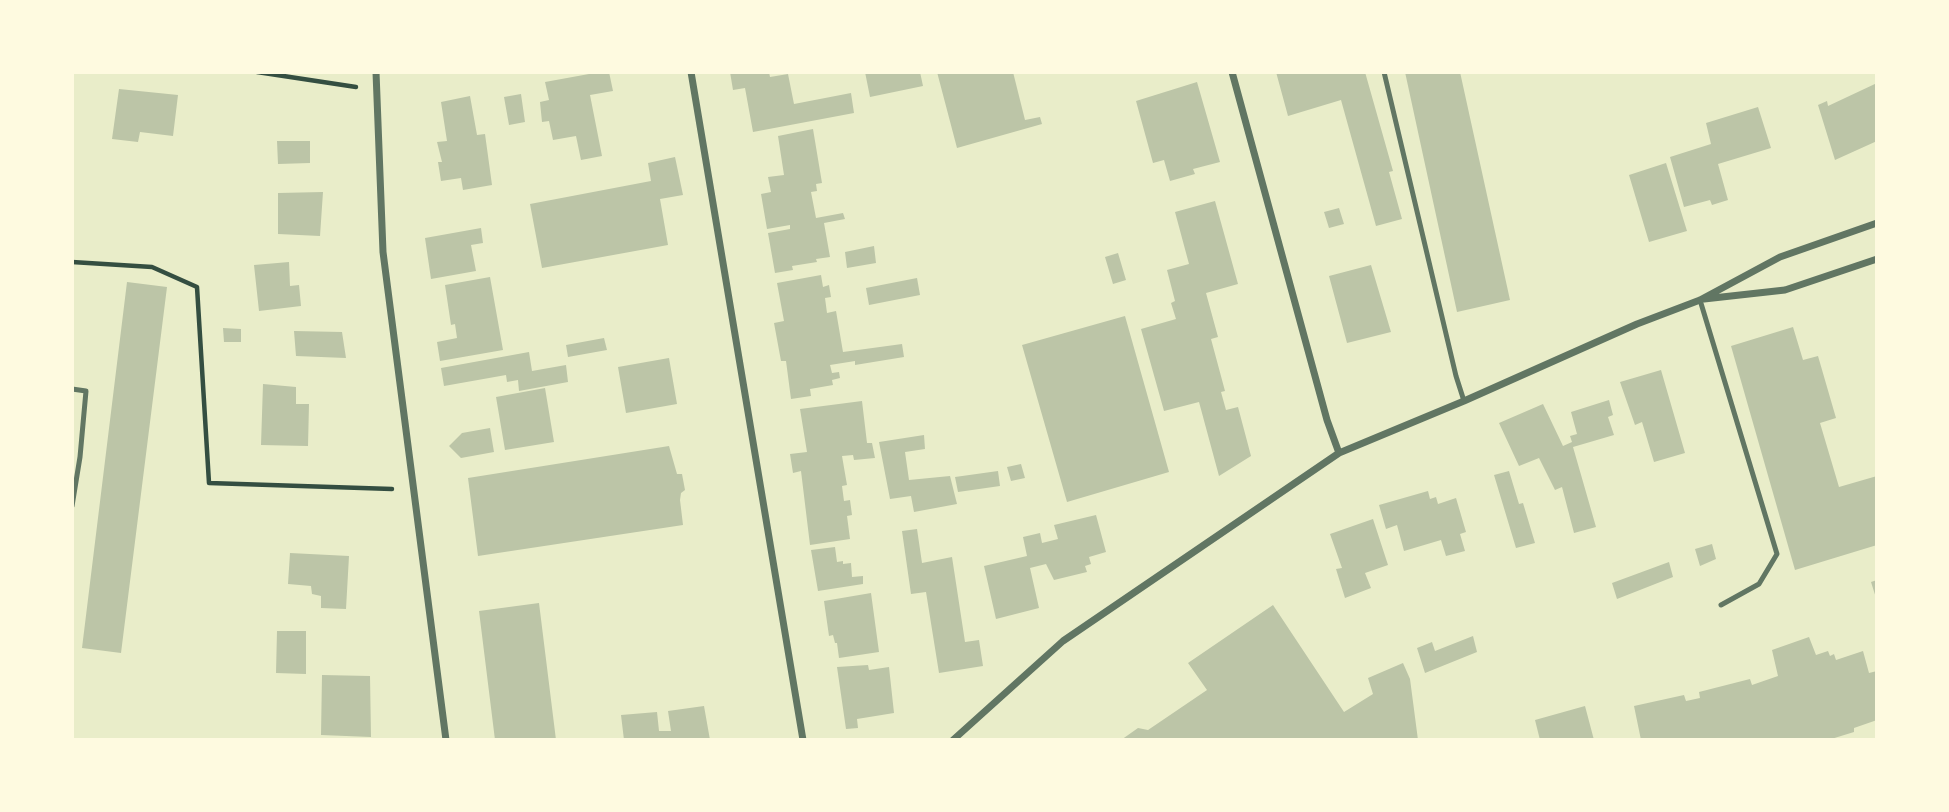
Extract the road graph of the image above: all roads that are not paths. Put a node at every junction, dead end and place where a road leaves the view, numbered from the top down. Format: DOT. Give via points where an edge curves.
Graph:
graph roads {
  1 [pos="376,72"];
  2 [pos="691,72"];
  3 [pos="1232,72"];
  4 [pos="1384,72"];
  5 [pos="1877,223"];
  6 [pos="1877,260"];
  7 [pos="1700,300"];
  8 [pos="72,388"];
  9 [pos="1464,401"];
  10 [pos="1339,453"];
  11 [pos="72,506"];
  12 [pos="1721,605"];
  13 [pos="446,740"];
  14 [pos="803,740"];
  15 [pos="953,740"];
  1 -- 13 [label="street" via="383,252"];
  2 -- 14 [label="street"];
  3 -- 10 [label="street"];
  4 -- 9 [label="lane"];
  5 -- 7 [label="street" via="1780,257"];
  6 -- 7 [label="street" via="1785,290"];
  7 -- 9 [label="street"];
  7 -- 12 [label="lane" via="1777,554 1759,584"];
  8 -- 11 [label="lane" via="86,391"];
  9 -- 10 [label="street"];
  10 -- 15 [label="street" via="1063,641"];
}
